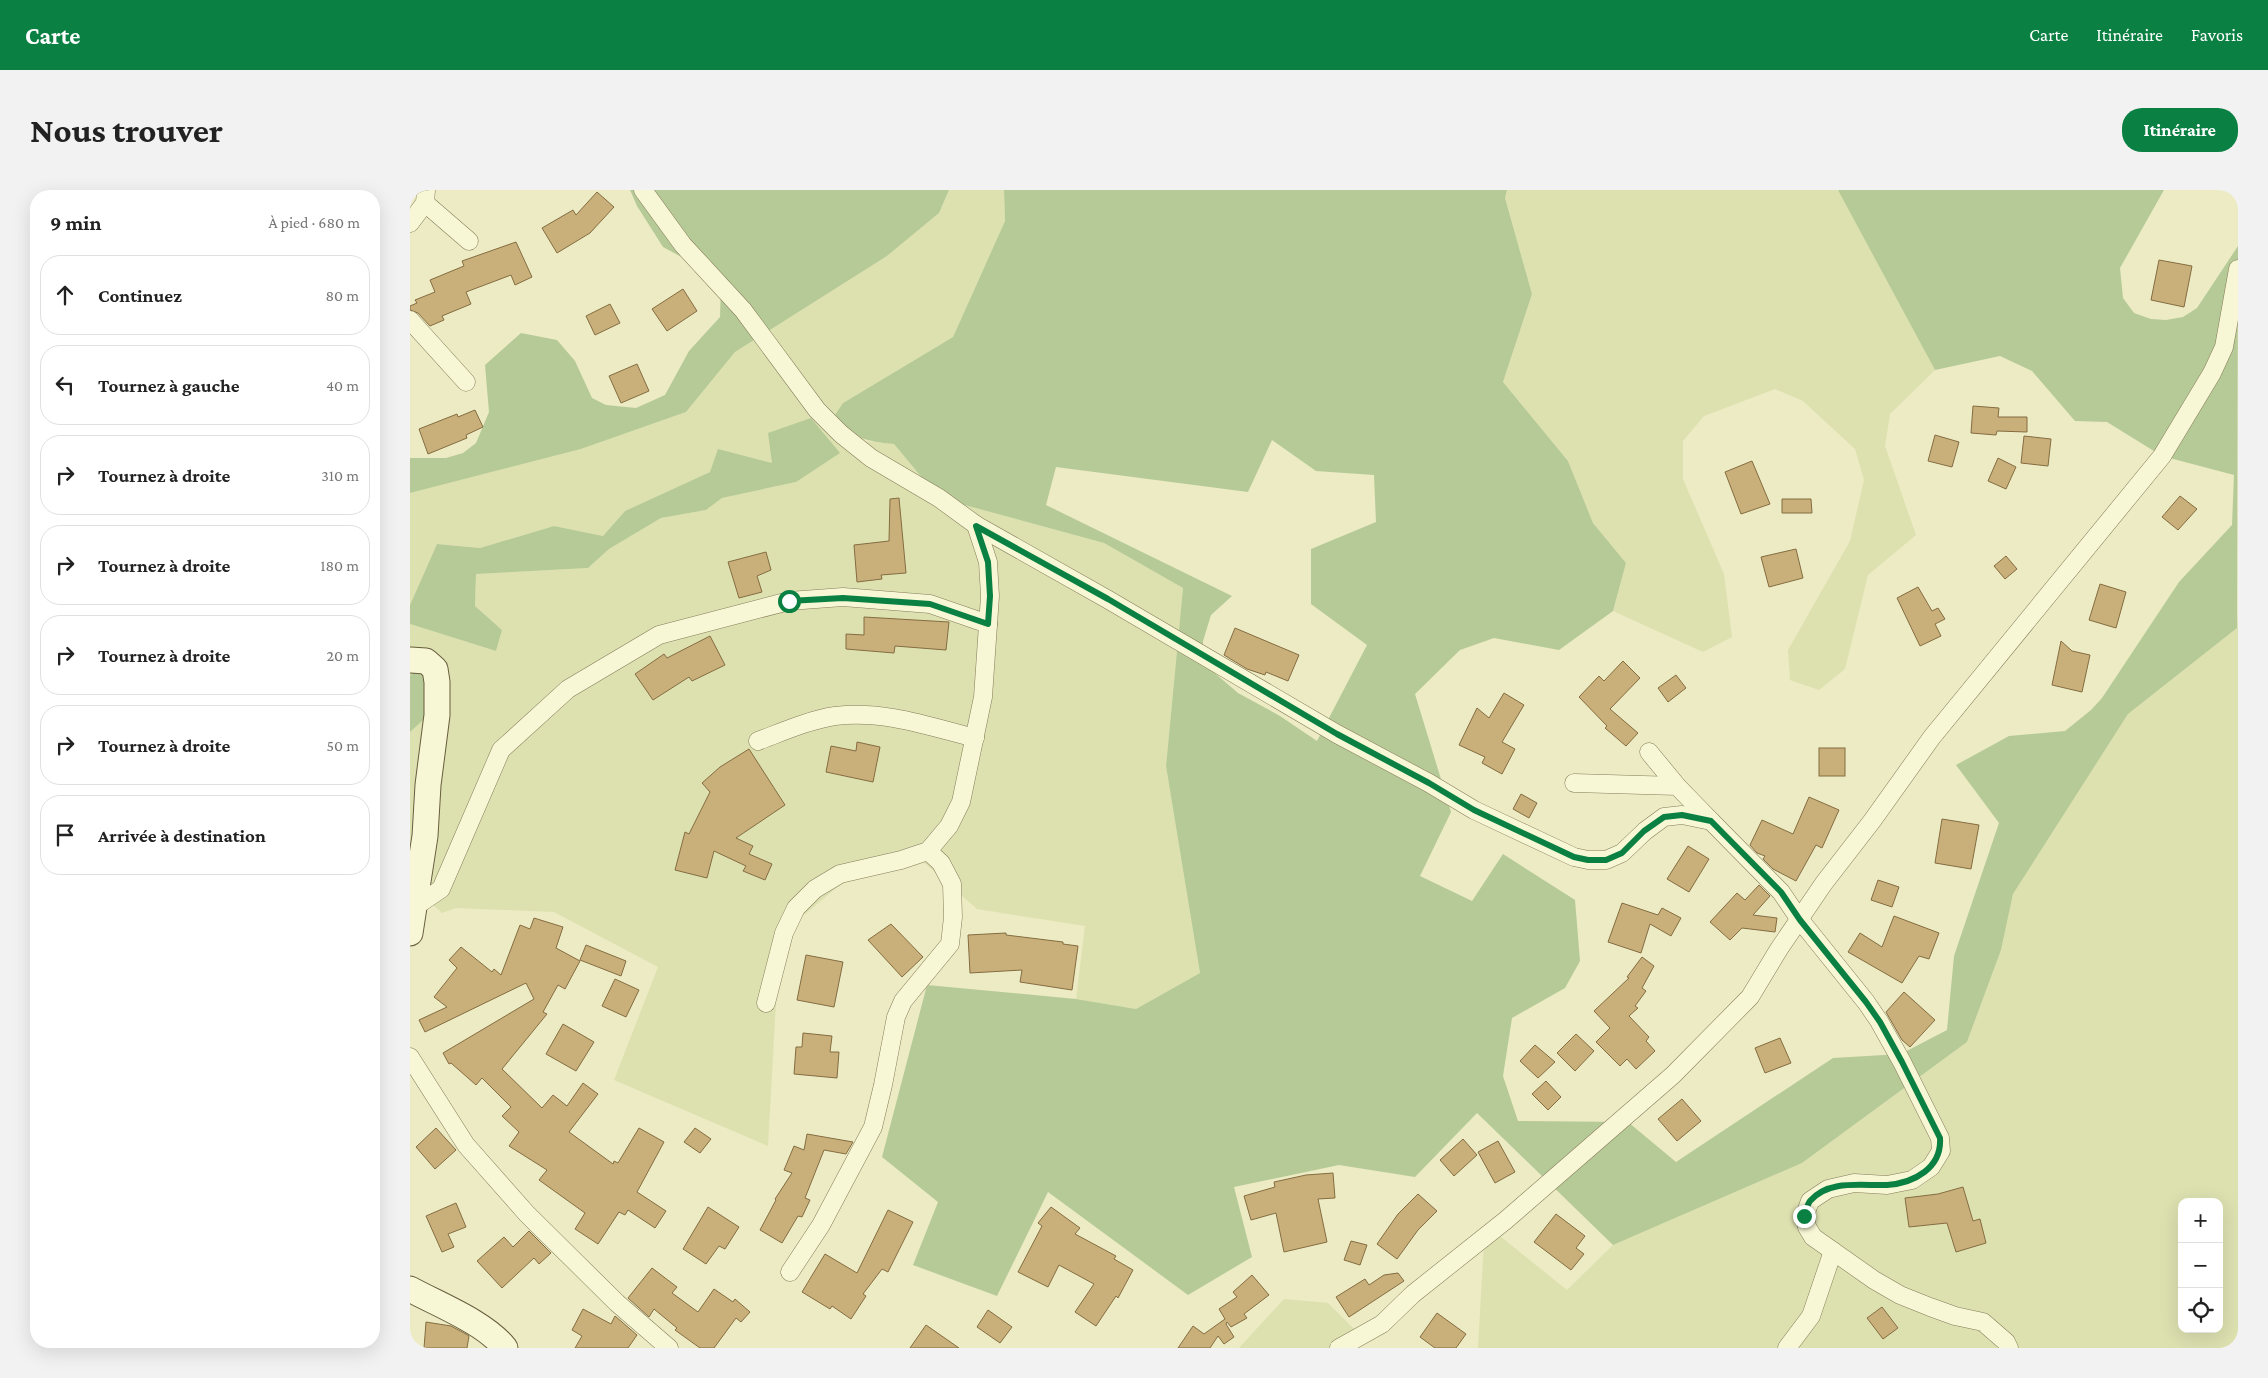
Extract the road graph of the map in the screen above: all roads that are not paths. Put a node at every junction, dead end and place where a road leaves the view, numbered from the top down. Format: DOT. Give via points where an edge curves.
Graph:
graph roads {
  1 [pos="643,190"];
  2 [pos="425,197"];
  3 [pos="410,223"];
  4 [pos="470,241"];
  5 [pos="2238,270"];
  6 [pos="410,320"];
  7 [pos="466,382"];
  8 [pos="976,526"];
  9 [pos="988,624"];
  10 [pos="410,660"];
  11 [pos="975,738"];
  12 [pos="758,741"];
  13 [pos="1649,752"];
  14 [pos="1574,782"];
  15 [pos="1677,786"];
  16 [pos="1711,821"];
  17 [pos="928,851"];
  18 [pos="413,908"];
  19 [pos="1800,920"];
  20 [pos="410,933"];
  21 [pos="766,1003"];
  22 [pos="410,1057"];
  23 [pos="1833,1251"];
  24 [pos="790,1272"];
  25 [pos="410,1289"];
  26 [pos="505,1348"];
  27 [pos="669,1348"];
  28 [pos="1339,1348"];
  29 [pos="1787,1348"];
  30 [pos="2009,1348"];
  1 -- 8 [label="street" via="683,245 743,310 817,410 871,458 939,498"];
  2 -- 3 [label="street"];
  2 -- 4 [label="street"];
  5 -- 19 [label="street" via="2224,346 2212,373 2162,456 1932,737"];
  6 -- 7 [label="street"];
  8 -- 9 [label="street" via="988,562"];
  8 -- 16 [label="street" via="1474,810 1574,857 1606,860 1622,853 1664,817 1682,815"];
  9 -- 11 [label="street" via="983,696"];
  9 -- 18 [label="street" via="930,604 843,598 789,601 659,635 568,689 501,750 441,889"];
  10 -- 18 [label="street" via="426,661 435,670 437,682 437,715 425,836"];
  11 -- 12 [label="street" via="872,714 834,716"];
  11 -- 17 [label="street" via="961,802 950,826"];
  13 -- 15 [label="street"];
  14 -- 15 [label="street"];
  15 -- 16 [label="street"];
  16 -- 19 [label="street" via="1781,892"];
  17 -- 21 [label="street" via="840,874 816,889 796,908 784,933"];
  17 -- 24 [label="street" via="941,864 952,884 950,944 903,1001 896,1017 884,1085 872,1127 821,1226"];
  18 -- 20 [label="street"];
  19 -- 23 [label="street" via="1880,1022 1940,1138 1941,1151 1931,1167 1912,1180 1887,1185 1854,1183 1828,1189 1810,1202 1804,1216 1807,1227 1813,1238"];
  19 -- 28 [label="street" via="1750,997 1673,1075 1506,1220 1413,1294 1382,1324"];
  22 -- 27 [label="street" via="466,1144 526,1214"];
  23 -- 29 [label="street" via="1811,1316"];
  23 -- 30 [label="street" via="1900,1295 1955,1316 1983,1322"];
  25 -- 26 [label="street" via="472,1322"];
}
